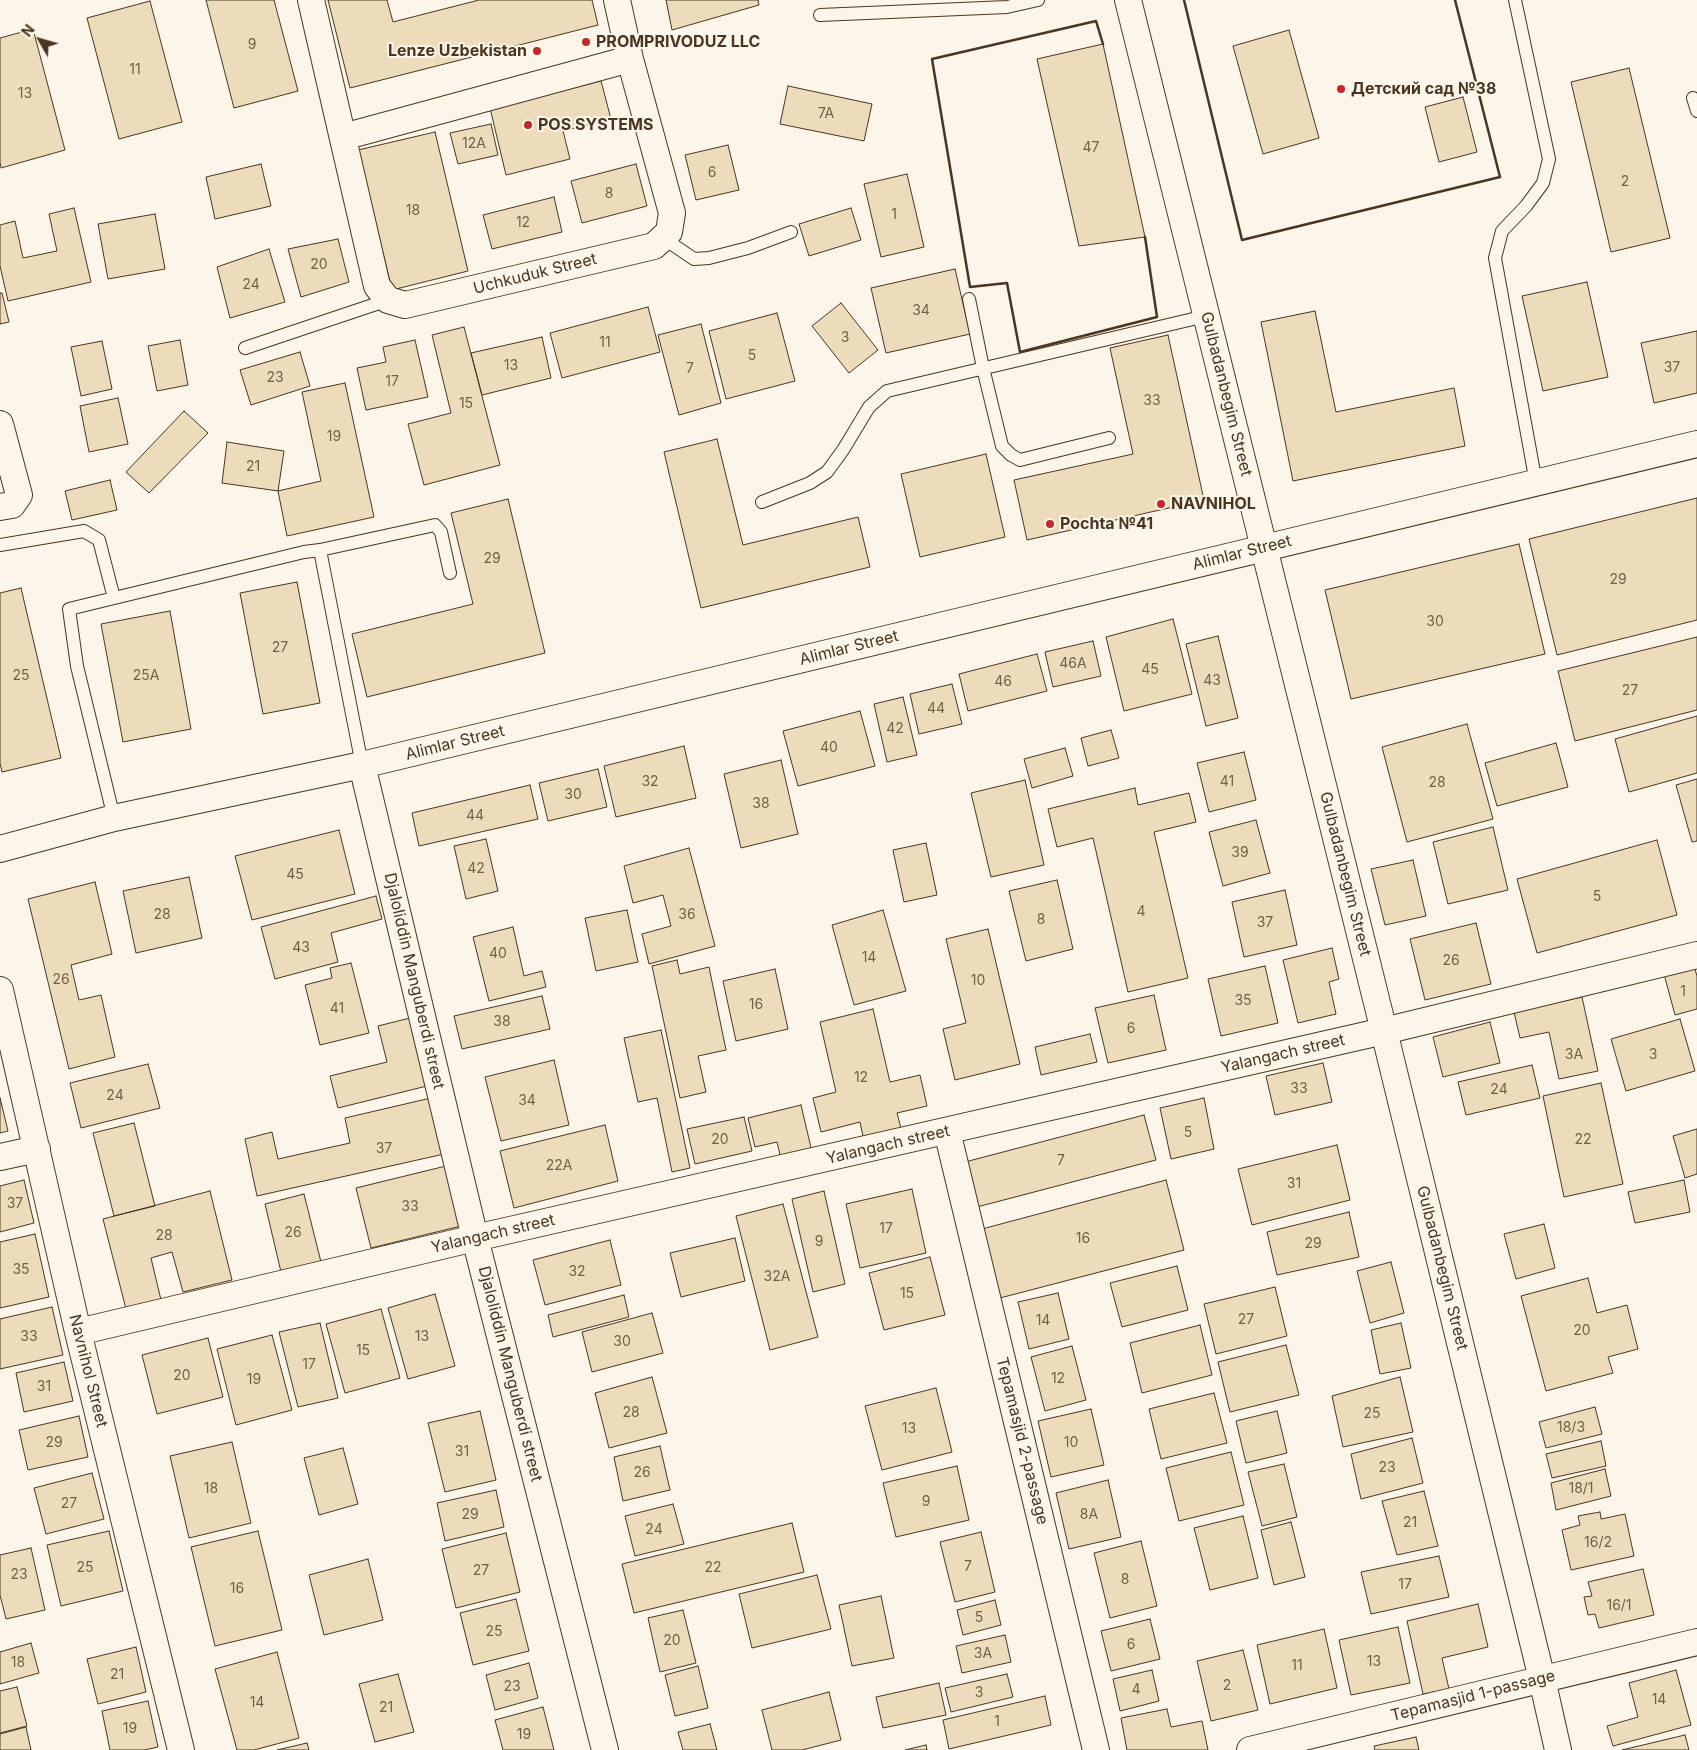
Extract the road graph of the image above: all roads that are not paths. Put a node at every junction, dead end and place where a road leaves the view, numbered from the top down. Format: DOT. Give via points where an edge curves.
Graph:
graph roads {
  1 [pos="311,0"];
  2 [pos="617,0"];
  3 [pos="1038,0"];
  4 [pos="1128,0"];
  5 [pos="1515,0"];
  6 [pos="985,4"];
  7 [pos="820,15"];
  8 [pos="630,58"];
  9 [pos="1693,98"];
  10 [pos="1697,111"];
  11 [pos="343,137"];
  12 [pos="791,232"];
  13 [pos="663,238"];
  14 [pos="969,299"];
  15 [pos="388,300"];
  16 [pos="1206,316"];
  17 [pos="245,348"];
  18 [pos="982,368"];
  19 [pos="0,424"];
  20 [pos="1109,438"];
  21 [pos="1697,444"];
  22 [pos="1536,483"];
  23 [pos="762,502"];
  24 [pos="0,507"];
  25 [pos="0,545"];
  26 [pos="1264,548"];
  27 [pos="320,550"];
  28 [pos="450,573"];
  29 [pos="114,598"];
  30 [pos="362,765"];
  31 [pos="114,818"];
  32 [pos="0,849"];
  33 [pos="1697,955"];
  34 [pos="0,990"];
  35 [pos="1384,1031"];
  36 [pos="947,1131"];
  37 [pos="37,1149"];
  38 [pos="0,1157"];
  39 [pos="475,1238"];
  40 [pos="78,1332"];
  41 [pos="1697,1642"];
  42 [pos="1542,1679"];
  43 [pos="181,1750"];
  44 [pos="605,1750"];
  45 [pos="1096,1750"];
  46 [pos="1250,1750"];
  47 [pos="1558,1750"];
  1 -- 11 [label="street"];
  2 -- 8 [label="street"];
  3 -- 6 [label="lane" via="1007,7"];
  4 -- 16 [label="street, Gulbadanbegim Street"];
  5 -- 22 [label="lane" via="1549,159 1544,183 1502,231 1495,258"];
  6 -- 7 [label="lane"];
  8 -- 11 [label="street"];
  8 -- 13 [label="street" via="672,213 669,232"];
  9 -- 10 [label="lane"];
  11 -- 15 [label="street" via="377,286"];
  12 -- 13 [label="lane" via="709,258 694,258"];
  13 -- 15 [label="street, Uchkuduk Street" via="654,246 405,305"];
  14 -- 18 [label="lane"];
  15 -- 17 [label="lane"];
  16 -- 18 [label="lane"];
  16 -- 26 [label="street, Gulbadanbegim Street"];
  18 -- 20 [label="lane" via="1002,446 1020,460"];
  18 -- 23 [label="lane" via="887,391 869,407 827,472 810,483"];
  19 -- 24 [label="street" via="19,495 12,505"];
  21 -- 22 [label="street, Аlimlar Street"];
  22 -- 26 [label="street, Аlimlar Street"];
  25 -- 29 [label="lane" via="84,531 98,540"];
  26 -- 30 [label="street, Аlimlar Street"];
  26 -- 35 [label="street, Gulbadanbegim Street"];
  27 -- 28 [label="lane" via="435,525 441,532"];
  27 -- 29 [label="lane"];
  27 -- 30 [label="lane"];
  29 -- 31 [label="lane" via="69,609 77,666"];
  30 -- 31 [label="street, Аlimlar Street"];
  30 -- 39 [label="street, Djaloliddin Manguberdi street"];
  31 -- 32 [label="street, Аlimlar Street"];
  33 -- 35 [label="street, Yalangach street"];
  34 -- 37 [label="street, Navnihol Street"];
  35 -- 36 [label="street, Yalangach street"];
  35 -- 42 [label="street, Gulbadanbegim Street"];
  36 -- 39 [label="street, Yalangach street"];
  36 -- 45 [label="street, Tepamasjid 2-passage"];
  37 -- 38 [label="street"];
  37 -- 40 [label="street, Navnihol Street"];
  39 -- 40 [label="street, Yalangach street"];
  39 -- 44 [label="street, Djaloliddin Manguberdi street"];
  40 -- 43 [label="street, Navnihol Street"];
  41 -- 42 [label="street, Tepamasjid 1-passage"];
  42 -- 46 [label="street, Tepamasjid 1-passage"];
  42 -- 47 [label="street, Gulbadanbegim Street"];
}
